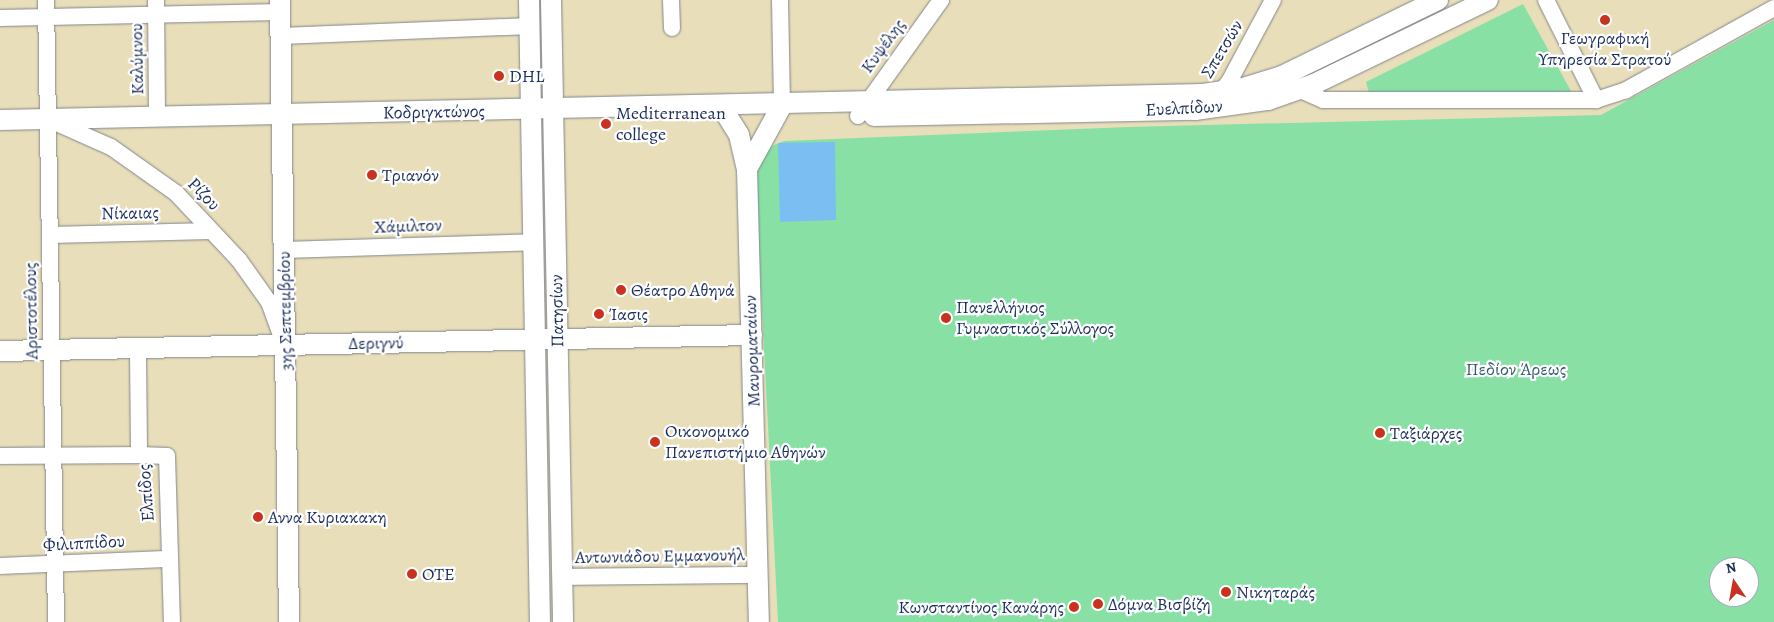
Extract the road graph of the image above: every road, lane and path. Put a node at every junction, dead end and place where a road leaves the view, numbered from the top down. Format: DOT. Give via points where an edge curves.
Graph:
graph roads {
  1 [pos="46,0"];
  2 [pos="529,0"];
  3 [pos="551,0"];
  4 [pos="671,0"];
  5 [pos="780,0"];
  6 [pos="941,0"];
  7 [pos="1273,0"];
  8 [pos="1438,0"];
  9 [pos="1488,0"];
  10 [pos="1546,0"];
  11 [pos="281,6"];
  12 [pos="156,8"];
  13 [pos="1774,8"];
  14 [pos="0,18"];
  15 [pos="46,18"];
  16 [pos="530,26"];
  17 [pos="672,28"];
  18 [pos="281,36"];
  19 [pos="1345,46"];
  20 [pos="1354,66"];
  21 [pos="1300,90"];
  22 [pos="1221,92"];
  23 [pos="1596,100"];
  24 [pos="721,106"];
  25 [pos="553,109"];
  26 [pos="863,109"];
  27 [pos="531,110"];
  28 [pos="1195,110"];
  29 [pos="778,112"];
  30 [pos="282,116"];
  31 [pos="158,118"];
  32 [pos="48,119"];
  33 [pos="0,120"];
  34 [pos="747,169"];
  35 [pos="211,231"];
  36 [pos="50,235"];
  37 [pos="533,242"];
  38 [pos="284,250"];
  39 [pos="752,334"];
  40 [pos="535,339"];
  41 [pos="557,339"];
  42 [pos="285,345"];
  43 [pos="52,350"];
  44 [pos="0,351"];
  45 [pos="138,354"];
  46 [pos="139,455"];
  47 [pos="0,456"];
  48 [pos="54,456"];
  49 [pos="170,559"];
  50 [pos="55,564"];
  51 [pos="0,566"];
  52 [pos="758,575"];
  53 [pos="562,577"];
  54 [pos="56,622"];
  55 [pos="172,622"];
  56 [pos="289,622"];
  57 [pos="540,622"];
  58 [pos="563,622"];
  59 [pos="759,622"];
  1 -- 15 [label="street, Αριστοτέλους"];
  2 -- 16 [label="main road, Πατησίων"];
  3 -- 25 [label="main road, Πατησίων"];
  4 -- 17 [label="street"];
  5 -- 29 [label="street"];
  6 -- 26 [label="street, Κυψέλης"];
  7 -- 22 [label="street, Σπετσών"];
  8 -- 19 [label="main road, Ευελπίδων"];
  9 -- 20 [label="main road, Ευελπίδων"];
  10 -- 23 [label="street"];
  11 -- 12 [label="street"];
  11 -- 18 [label="main road, 3ης Σεπτεμβρίου"];
  12 -- 15 [label="street"];
  12 -- 31 [label="street, Καλύμνου"];
  13 -- 23 [label="street" via="1626,90"];
  14 -- 15 [label="street"];
  15 -- 32 [label="street, Αριστοτέλους"];
  16 -- 18 [label="street"];
  16 -- 27 [label="main road, Πατησίων"];
  18 -- 30 [label="main road, 3ης Σεπτεμβρίου"];
  19 -- 20 [label="street"];
  19 -- 22 [label="main road, Ευελπίδων" via="1262,84"];
  20 -- 21 [label="main road, Ευελπίδων"];
  21 -- 23 [label="street" via="1324,100"];
  21 -- 28 [label="main road, Ευελπίδων" via="1268,100"];
  22 -- 26 [label="main road, Ευελπίδων"];
  22 -- 28 [label="street, Σπετσών"];
  24 -- 25 [label="main road, Κοδριγκτώνος"];
  24 -- 29 [label="main road, Κοδριγκτώνος"];
  24 -- 34 [label="main road, Μαυροματαίων" via="739,135"];
  25 -- 27 [label="main road, Κοδριγκτώνος"];
  25 -- 41 [label="main road, Πατησίων"];
  26 -- 28 [label="main road, Ευελπίδων"];
  26 -- 29 [label="main road, Κοδριγκτώνος"];
  27 -- 30 [label="main road, Κοδριγκτώνος"];
  27 -- 37 [label="main road, Πατησίων"];
  29 -- 34 [label="main road, Μαυροματαίων"];
  30 -- 31 [label="main road, Κοδριγκτώνος"];
  30 -- 38 [label="main road, 3ης Σεπτεμβρίου"];
  31 -- 32 [label="main road, Κοδριγκτώνος"];
  32 -- 33 [label="main road, Κοδριγκτώνος"];
  32 -- 35 [label="street, Ρίζου" via="82,132 143,168 176,193"];
  32 -- 36 [label="street, Αριστοτέλους"];
  34 -- 39 [label="main road, Μαυροματαίων"];
  35 -- 36 [label="street, Νίκαιας"];
  35 -- 42 [label="street, Ρίζου" via="239,260 269,302"];
  36 -- 43 [label="street, Αριστοτέλους"];
  37 -- 38 [label="street, Χάμιλτον"];
  37 -- 40 [label="main road, Πατησίων"];
  38 -- 42 [label="main road, 3ης Σεπτεμβρίου"];
  39 -- 41 [label="main road, Δεριγνύ"];
  39 -- 52 [label="main road, Μαυροματαίων"];
  40 -- 41 [label="main road, Δεριγνύ"];
  40 -- 42 [label="main road, Δεριγνύ"];
  40 -- 57 [label="main road, Πατησίων"];
  41 -- 53 [label="main road, Πατησίων"];
  42 -- 43 [label="main road, Δεριγνύ"];
  42 -- 56 [label="main road, 3ης Σεπτεμβρίου"];
  43 -- 44 [label="main road, Δεριγνύ"];
  43 -- 48 [label="street, Αριστοτέλους"];
  45 -- 46 [label="street, Ελπίδος"];
  46 -- 48 [label="street"];
  46 -- 49 [label="street, Ελπίδος" via="167,456"];
  47 -- 48 [label="street"];
  48 -- 50 [label="street, Αριστοτέλους"];
  49 -- 50 [label="street, Φιλιππίδου"];
  49 -- 55 [label="street, Ελπίδος"];
  50 -- 51 [label="street, Φιλιππίδου"];
  50 -- 54 [label="street, Αριστοτέλους"];
  52 -- 53 [label="street, Αντωνιάδου Εμμανουήλ"];
  52 -- 59 [label="main road, Μαυροματαίων"];
  53 -- 58 [label="main road, Πατησίων"];
}
